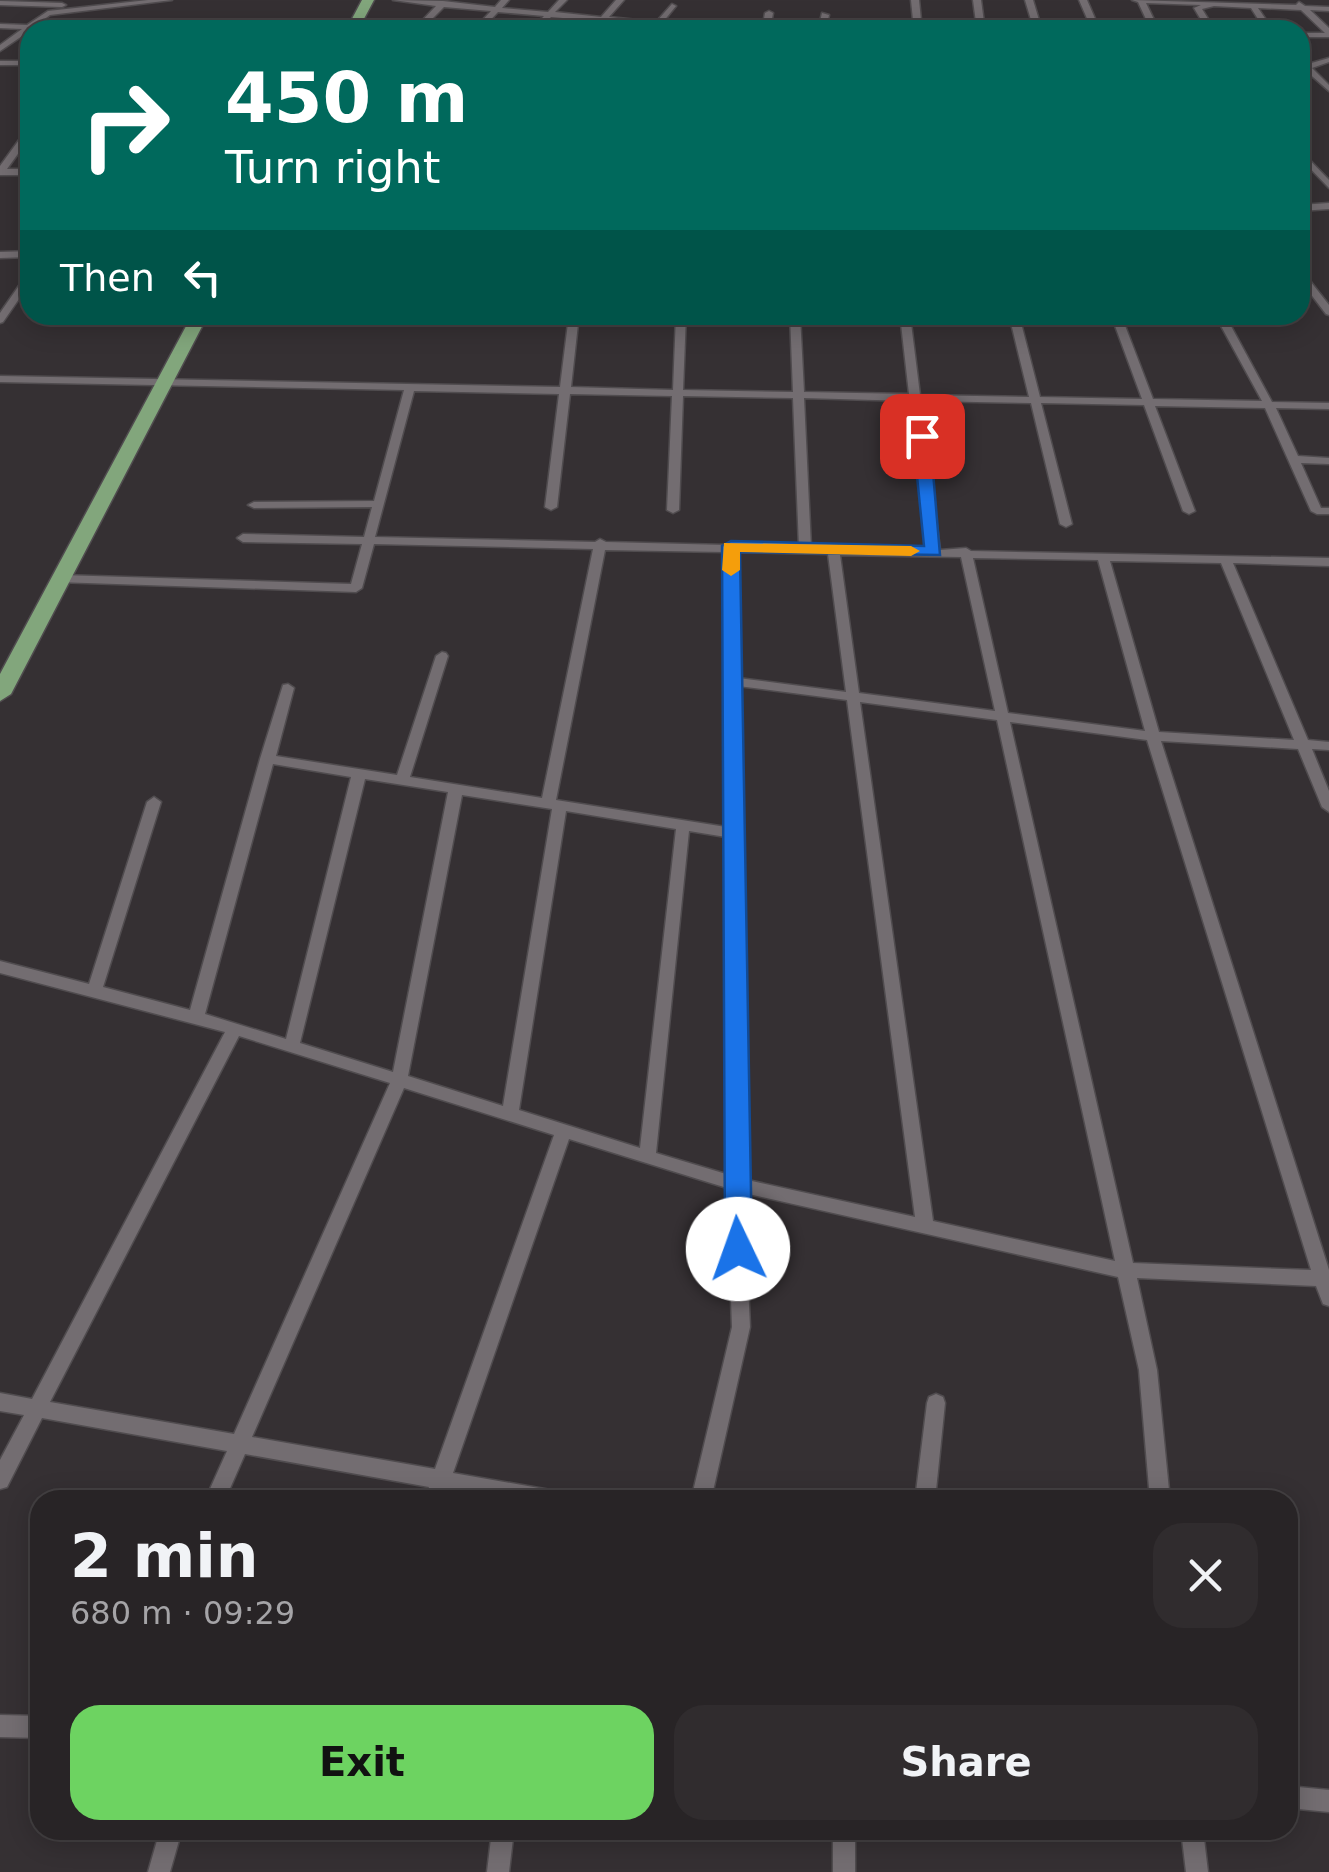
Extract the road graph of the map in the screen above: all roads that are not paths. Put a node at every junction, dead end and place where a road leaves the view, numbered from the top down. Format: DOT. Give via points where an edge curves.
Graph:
graph roads {
  1 [pos="168,0"];
  2 [pos="397,0"];
  3 [pos="505,0"];
  4 [pos="564,0"];
  5 [pos="620,0"];
  6 [pos="1138,0"];
  7 [pos="58,2"];
  8 [pos="443,2"];
  9 [pos="1215,2"];
  10 [pos="0,3"];
  11 [pos="139,3"];
  12 [pos="1298,4"];
  13 [pos="1253,5"];
  14 [pos="672,6"];
  15 [pos="496,10"];
  16 [pos="710,10"];
  17 [pos="1329,10"];
  18 [pos="769,13"];
  19 [pos="549,15"];
  20 [pos="825,15"];
  21 [pos="40,20"];
  22 [pos="426,20"];
  23 [pos="486,20"];
  24 [pos="544,20"];
  25 [pos="602,20"];
  26 [pos="661,20"];
  27 [pos="708,20"];
  28 [pos="768,20"];
  29 [pos="824,20"];
  30 [pos="1205,20"];
  31 [pos="1263,20"];
  32 [pos="1329,33"];
  33 [pos="20,144"];
  34 [pos="1310,163"];
  35 [pos="0,171"];
  36 [pos="1329,185"];
  37 [pos="1310,287"];
  38 [pos="20,291"];
  39 [pos="1329,312"];
  40 [pos="0,320"];
  41 [pos="195,325"];
  42 [pos="573,325"];
  43 [pos="681,325"];
  44 [pos="796,325"];
  45 [pos="906,325"];
  46 [pos="1017,325"];
  47 [pos="1120,325"];
  48 [pos="1226,325"];
  49 [pos="0,379"];
  50 [pos="164,382"];
  51 [pos="410,386"];
  52 [pos="565,390"];
  53 [pos="679,392"];
  54 [pos="801,394"];
  55 [pos="917,397"];
  56 [pos="1036,400"];
  57 [pos="1152,402"];
  58 [pos="1270,405"];
  59 [pos="1329,406"];
  60 [pos="1294,460"];
  61 [pos="1329,462"];
  62 [pos="378,504"];
  63 [pos="254,505"];
  64 [pos="551,507"];
  65 [pos="674,510"];
  66 [pos="1189,511"];
  67 [pos="1329,511"];
  68 [pos="1066,524"];
  69 [pos="370,537"];
  70 [pos="243,538"];
  71 [pos="600,543"];
  72 [pos="731,546"];
  73 [pos="805,548"];
  74 [pos="833,549"];
  75 [pos="934,552"];
  76 [pos="966,552"];
  77 [pos="1103,556"];
  78 [pos="1225,559"];
  79 [pos="1329,562"];
  80 [pos="61,578"];
  81 [pos="442,656"];
  82 [pos="733,682"];
  83 [pos="288,688"];
  84 [pos="0,694"];
  85 [pos="854,697"];
  86 [pos="1002,719"];
  87 [pos="1153,736"];
  88 [pos="1303,744"];
  89 [pos="1329,746"];
  90 [pos="267,759"];
  91 [pos="358,774"];
  92 [pos="402,780"];
  93 [pos="456,789"];
  94 [pos="154,802"];
  95 [pos="554,804"];
  96 [pos="1329,807"];
  97 [pos="683,825"];
  98 [pos="734,833"];
  99 [pos="0,967"];
  100 [pos="94,991"];
  101 [pos="196,1017"];
  102 [pos="235,1028"];
  103 [pos="292,1046"];
  104 [pos="400,1078"];
  105 [pos="510,1113"];
  106 [pos="564,1131"];
  107 [pos="647,1157"];
  108 [pos="736,1184"];
  109 [pos="924,1222"];
  110 [pos="1122,1270"];
  111 [pos="1326,1279"];
  112 [pos="1329,1298"];
  113 [pos="0,1402"];
  114 [pos="936,1403"];
  115 [pos="38,1409"];
  116 [pos="239,1444"];
  117 [pos="0,1480"];
  118 [pos="440,1480"];
  119 [pos="219,1490"];
  120 [pos="437,1490"];
  121 [pos="498,1490"];
  122 [pos="702,1490"];
  123 [pos="926,1490"];
  124 [pos="1159,1490"];
  125 [pos="0,1726"];
  126 [pos="30,1727"];
  127 [pos="1298,1798"];
  128 [pos="1329,1801"];
  129 [pos="167,1840"];
  130 [pos="502,1840"];
  131 [pos="844,1840"];
  132 [pos="1192,1840"];
  133 [pos="159,1872"];
  134 [pos="498,1872"];
  135 [pos="844,1872"];
  136 [pos="1197,1872"];
  1 -- 11 [label="street"];
  2 -- 8 [label="street"];
  3 -- 15 [label="street"];
  4 -- 19 [label="street"];
  5 -- 25 [label="street"];
  6 -- 9 [label="street"];
  7 -- 10 [label="street"];
  7 -- 11 [label="street"];
  8 -- 15 [label="street"];
  8 -- 22 [label="street"];
  9 -- 13 [label="street"];
  9 -- 30 [label="street" via="1198,8"];
  11 -- 21 [label="street" via="48,13"];
  12 -- 13 [label="street"];
  12 -- 17 [label="street"];
  12 -- 32 [label="street"];
  13 -- 31 [label="street"];
  14 -- 26 [label="street"];
  15 -- 19 [label="street"];
  15 -- 23 [label="street"];
  16 -- 27 [label="street"];
  18 -- 28 [label="street"];
  19 -- 24 [label="street"];
  19 -- 25 [label="street"];
  20 -- 29 [label="street"];
  33 -- 35 [label="street"];
  34 -- 36 [label="street"];
  37 -- 39 [label="street"];
  38 -- 40 [label="street"];
  41 -- 50 [label="main road"];
  42 -- 52 [label="street"];
  43 -- 53 [label="street"];
  44 -- 54 [label="street"];
  45 -- 55 [label="street"];
  46 -- 56 [label="street"];
  47 -- 57 [label="street"];
  48 -- 58 [label="street"];
  49 -- 50 [label="street"];
  50 -- 51 [label="street"];
  50 -- 80 [label="main road"];
  51 -- 52 [label="street"];
  51 -- 62 [label="street"];
  52 -- 53 [label="street"];
  52 -- 64 [label="street"];
  53 -- 54 [label="street"];
  53 -- 65 [label="street"];
  54 -- 55 [label="street"];
  54 -- 73 [label="street"];
  55 -- 56 [label="street"];
  55 -- 75 [label="street"];
  56 -- 57 [label="street"];
  56 -- 68 [label="street"];
  57 -- 58 [label="street"];
  57 -- 66 [label="street"];
  58 -- 59 [label="street"];
  58 -- 60 [label="street"];
  60 -- 61 [label="street"];
  60 -- 67 [label="street" via="1318,511"];
  62 -- 63 [label="street"];
  62 -- 69 [label="street"];
  69 -- 70 [label="street"];
  69 -- 71 [label="street"];
  69 -- 80 [label="street" via="356,588"];
  71 -- 72 [label="street"];
  71 -- 95 [label="street"];
  72 -- 73 [label="street"];
  72 -- 82 [label="street"];
  73 -- 74 [label="street"];
  74 -- 75 [label="street"];
  74 -- 85 [label="street"];
  75 -- 76 [label="street"];
  76 -- 77 [label="street"];
  76 -- 86 [label="street"];
  77 -- 78 [label="street"];
  77 -- 87 [label="street"];
  78 -- 79 [label="street"];
  78 -- 88 [label="street"];
  80 -- 84 [label="main road"];
  81 -- 92 [label="street"];
  82 -- 85 [label="street"];
  82 -- 98 [label="street"];
  83 -- 90 [label="street"];
  85 -- 86 [label="street"];
  85 -- 109 [label="street"];
  86 -- 87 [label="street"];
  86 -- 110 [label="street"];
  87 -- 88 [label="street"];
  87 -- 111 [label="street"];
  88 -- 89 [label="street"];
  88 -- 96 [label="street"];
  90 -- 91 [label="street"];
  90 -- 101 [label="street"];
  91 -- 92 [label="street"];
  91 -- 103 [label="street"];
  92 -- 93 [label="street"];
  93 -- 95 [label="street"];
  93 -- 104 [label="street"];
  94 -- 100 [label="street"];
  95 -- 97 [label="street"];
  95 -- 105 [label="street"];
  97 -- 98 [label="street"];
  97 -- 107 [label="street"];
  98 -- 108 [label="street"];
  99 -- 100 [label="street"];
  100 -- 101 [label="street"];
  101 -- 102 [label="street"];
  102 -- 103 [label="street"];
  102 -- 115 [label="street"];
  103 -- 104 [label="street"];
  104 -- 105 [label="street"];
  104 -- 116 [label="street"];
  105 -- 106 [label="street"];
  106 -- 107 [label="street"];
  106 -- 118 [label="street"];
  107 -- 108 [label="street"];
  108 -- 109 [label="street"];
  108 -- 122 [label="street" via="742,1327"];
  109 -- 110 [label="street"];
  110 -- 111 [label="street"];
  110 -- 124 [label="street" via="1148,1370"];
  111 -- 112 [label="street"];
  113 -- 115 [label="street"];
  114 -- 123 [label="street"];
  115 -- 116 [label="street"];
  115 -- 117 [label="street"];
  116 -- 118 [label="street"];
  116 -- 119 [label="street"];
  118 -- 120 [label="street"];
  118 -- 121 [label="street"];
  125 -- 126 [label="street"];
  127 -- 128 [label="street"];
  129 -- 133 [label="street"];
  130 -- 134 [label="street"];
  131 -- 135 [label="street"];
  132 -- 136 [label="street"];
}
